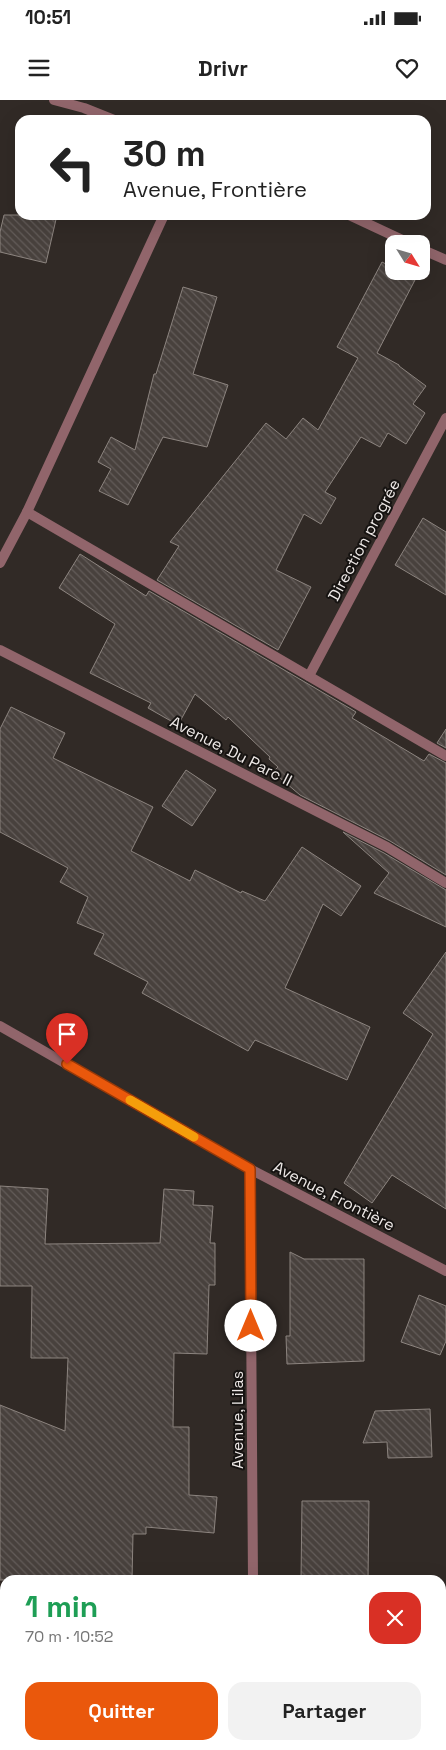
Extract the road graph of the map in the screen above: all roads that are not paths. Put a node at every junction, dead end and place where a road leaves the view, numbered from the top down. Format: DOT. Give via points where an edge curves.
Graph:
graph roads {
  1 [pos="54,100"];
  2 [pos="102,115"];
  3 [pos="162,220"];
  4 [pos="360,220"];
  5 [pos="392,235"];
  6 [pos="430,252"];
  7 [pos="446,260"];
  8 [pos="446,418"];
  9 [pos="27,512"];
  10 [pos="0,563"];
  11 [pos="0,650"];
  12 [pos="309,676"];
  13 [pos="446,756"];
  14 [pos="446,882"];
  15 [pos="0,1026"];
  16 [pos="250,1169"];
  17 [pos="446,1271"];
  18 [pos="253,1575"];
  1 -- 2 [label="street"];
  3 -- 9 [label="street"];
  4 -- 5 [label="street"];
  6 -- 7 [label="street"];
  8 -- 12 [label="street, Direction progrée"];
  9 -- 10 [label="street"];
  9 -- 12 [label="street"];
  11 -- 14 [label="street, Avenue, Du Parc II" via="387,847"];
  12 -- 13 [label="street"];
  15 -- 16 [label="street, Avenue, Frontière"];
  16 -- 17 [label="street, Avenue, Frontière"];
  16 -- 18 [label="street, Avenue, Lilas"];
}
